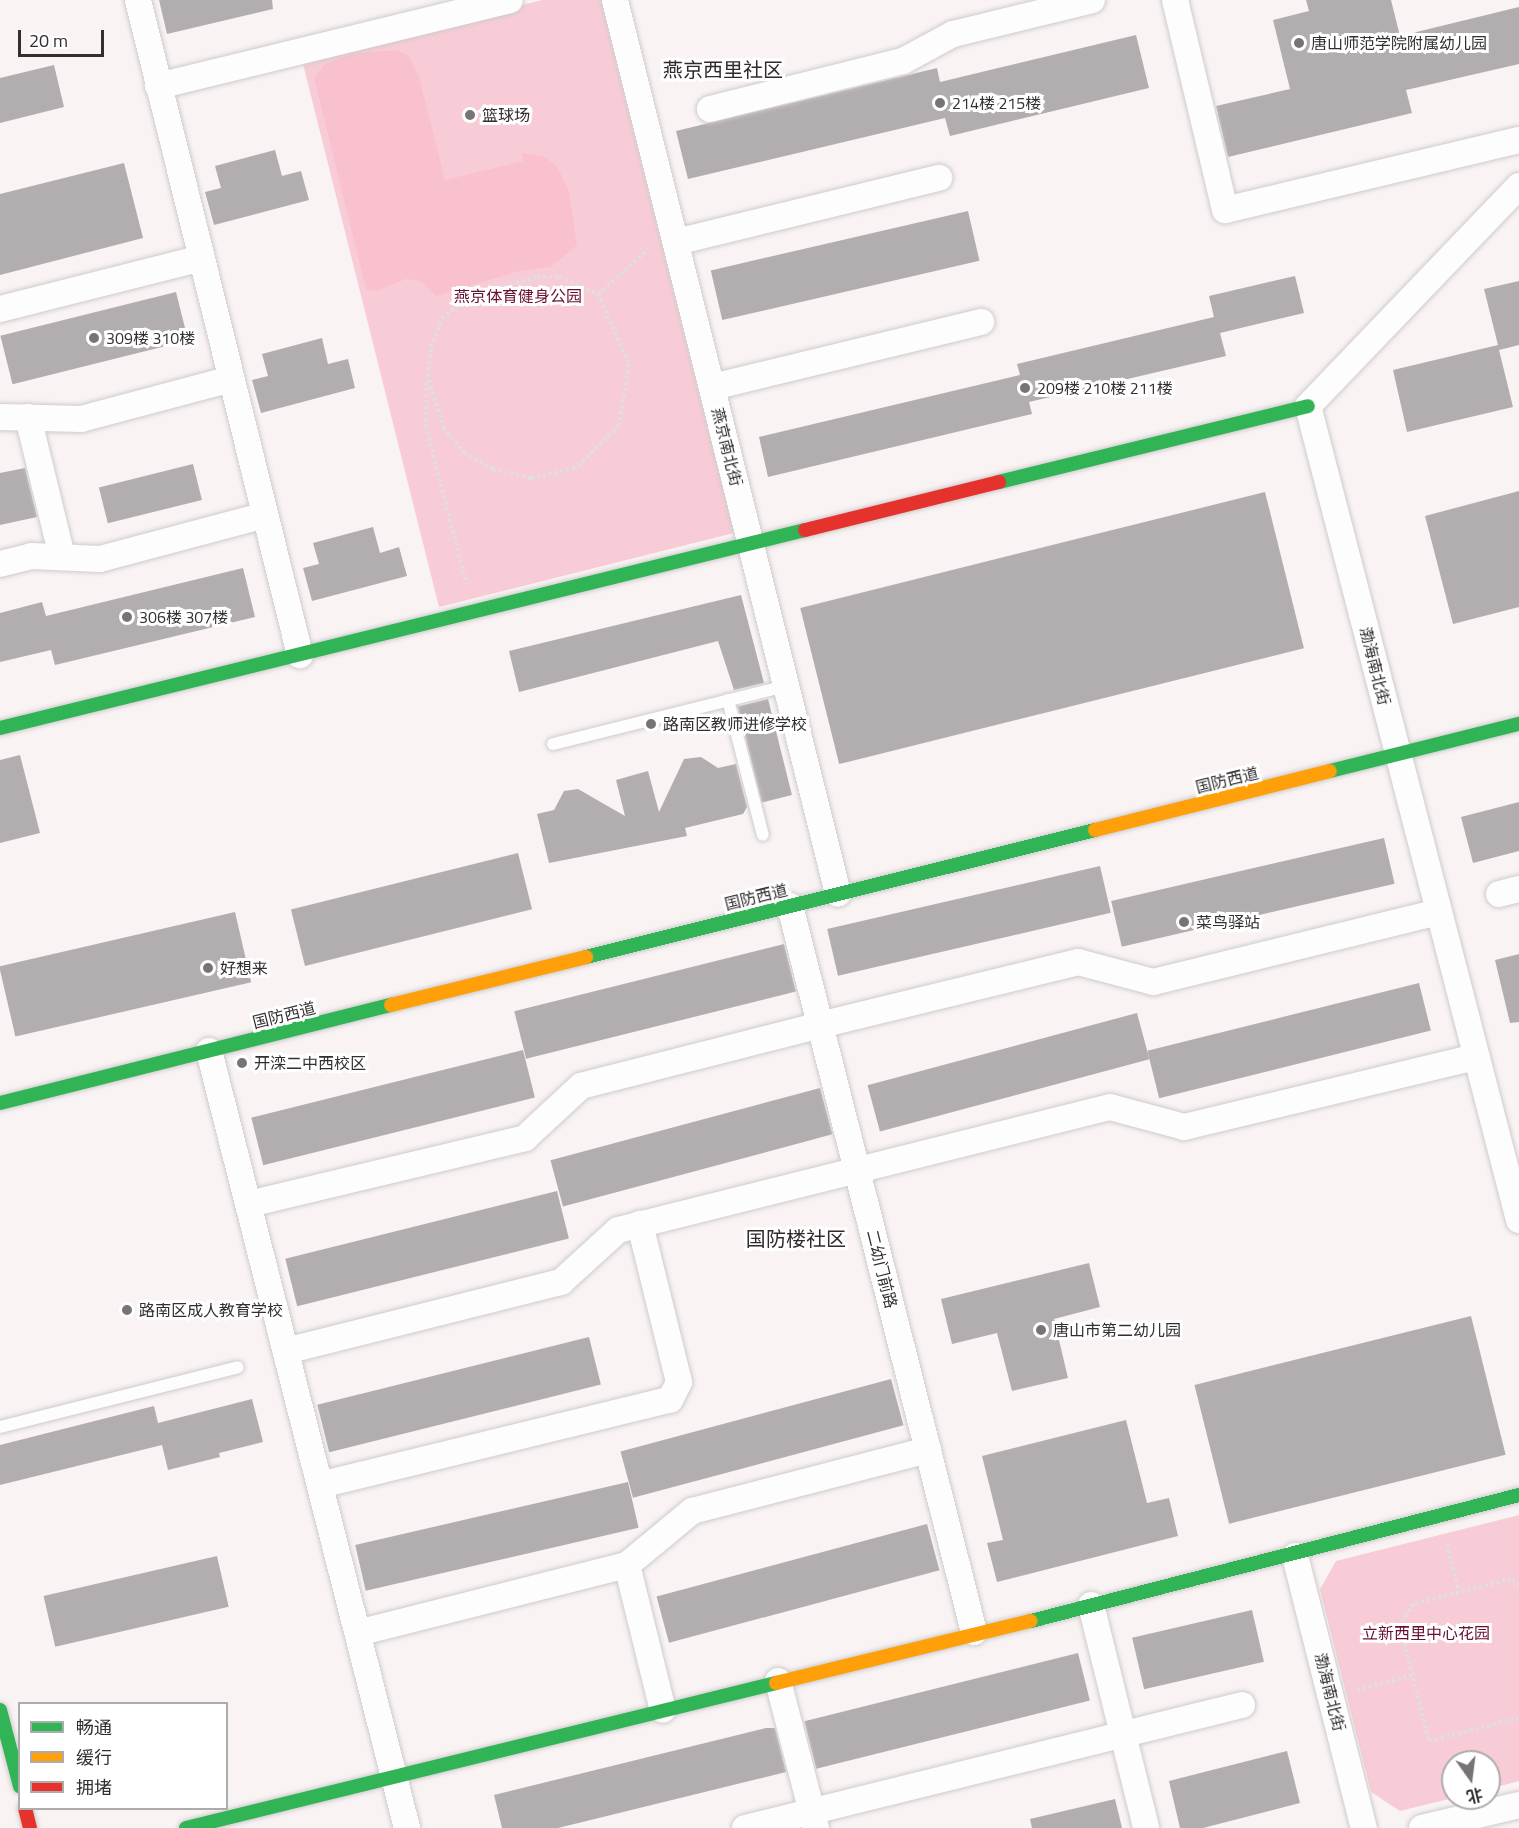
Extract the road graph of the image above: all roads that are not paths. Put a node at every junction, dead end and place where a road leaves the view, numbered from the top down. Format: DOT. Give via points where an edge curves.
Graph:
graph roads {
  1 [pos="138,0"];
  2 [pos="510,0"];
  3 [pos="615,0"];
  4 [pos="1092,0"];
  5 [pos="1175,0"];
  6 [pos="158,86"];
  7 [pos="710,109"];
  8 [pos="1519,140"];
  9 [pos="939,178"];
  10 [pos="1519,186"];
  11 [pos="1519,206"];
  12 [pos="1494,212"];
  13 [pos="676,242"];
  14 [pos="201,258"];
  15 [pos="0,309"];
  16 [pos="981,322"];
  17 [pos="231,379"];
  18 [pos="712,387"];
  19 [pos="1308,406"];
  20 [pos="0,417"];
  21 [pos="27,417"];
  22 [pos="265,515"];
  23 [pos="752,544"];
  24 [pos="62,557"];
  25 [pos="0,564"];
  26 [pos="300,655"];
  27 [pos="786,686"];
  28 [pos="728,700"];
  29 [pos="1519,724"];
  30 [pos="0,728"];
  31 [pos="553,744"];
  32 [pos="1398,754"];
  33 [pos="764,835"];
  34 [pos="838,894"];
  35 [pos="790,906"];
  36 [pos="1439,912"];
  37 [pos="820,1025"];
  38 [pos="209,1051"];
  39 [pos="1476,1057"];
  40 [pos="0,1103"];
  41 [pos="856,1169"];
  42 [pos="249,1204"];
  43 [pos="1519,1220"];
  44 [pos="640,1224"];
  45 [pos="286,1351"];
  46 [pos="238,1367"];
  47 [pos="0,1427"];
  48 [pos="928,1450"];
  49 [pos="320,1485"];
  50 [pos="1519,1495"];
  51 [pos="1295,1556"];
  52 [pos="627,1565"];
  53 [pos="1091,1605"];
  54 [pos="974,1632"];
  55 [pos="358,1633"];
  56 [pos="778,1681"];
  57 [pos="1242,1705"];
  58 [pos="0,1710"];
  59 [pos="663,1710"];
  60 [pos="1123,1735"];
  61 [pos="394,1777"];
  62 [pos="18,1778"];
  63 [pos="1519,1805"];
  64 [pos="25,1810"];
  65 [pos="814,1820"];
  66 [pos="30,1828"];
  67 [pos="186,1828"];
  68 [pos="407,1828"];
  69 [pos="745,1828"];
  70 [pos="1146,1828"];
  71 [pos="1364,1828"];
  72 [pos="1422,1828"];
  1 -- 6 [label="street"];
  2 -- 6 [label="street"];
  3 -- 13 [label="street, 燕京南北街"];
  4 -- 7 [label="street" via="953,34 903,61"];
  5 -- 8 [label="street" via="1225,210"];
  6 -- 14 [label="street"];
  9 -- 13 [label="street"];
  10 -- 12 [label="street"];
  11 -- 12 [label="lane"];
  12 -- 19 [label="street"];
  13 -- 18 [label="street, 燕京南北街"];
  14 -- 15 [label="street"];
  14 -- 17 [label="street"];
  16 -- 18 [label="street"];
  17 -- 21 [label="street" via="81,419"];
  17 -- 22 [label="street"];
  18 -- 23 [label="street, 燕京南北街"];
  19 -- 23 [label="street"];
  19 -- 32 [label="street, 渤海南北街"];
  20 -- 21 [label="street"];
  21 -- 24 [label="street"];
  22 -- 24 [label="street" via="100,559"];
  22 -- 26 [label="street"];
  23 -- 26 [label="street"];
  23 -- 27 [label="street, 燕京南北街"];
  24 -- 25 [label="street" via="32,556"];
  26 -- 30 [label="street"];
  27 -- 28 [label="lane"];
  27 -- 34 [label="street, 燕京南北街"];
  28 -- 31 [label="lane"];
  28 -- 33 [label="lane"];
  29 -- 32 [label="street, 国防西道"];
  32 -- 34 [label="street, 国防西道"];
  32 -- 36 [label="street, 渤海南北街"];
  34 -- 35 [label="street, 国防西道"];
  35 -- 37 [label="street, 二幼门前路"];
  35 -- 38 [label="street, 国防西道"];
  36 -- 37 [label="street" via="1153,982 1078,962"];
  36 -- 39 [label="street, 渤海南北街"];
  37 -- 41 [label="street, 二幼门前路"];
  37 -- 42 [label="street" via="581,1086 525,1138"];
  38 -- 40 [label="street, 国防西道"];
  38 -- 42 [label="street"];
  39 -- 41 [label="street" via="1184,1127 1110,1107"];
  39 -- 43 [label="street, 渤海南北街"];
  41 -- 44 [label="street"];
  41 -- 48 [label="street, 二幼门前路"];
  42 -- 45 [label="street"];
  44 -- 45 [label="street" via="618,1230 561,1282"];
  44 -- 49 [label="street" via="679,1383 670,1400"];
  45 -- 49 [label="street"];
  46 -- 47 [label="lane"];
  48 -- 52 [label="street" via="692,1511"];
  48 -- 54 [label="street, 二幼门前路"];
  49 -- 55 [label="street"];
  50 -- 51 [label="street" via="1339,1539"];
  51 -- 53 [label="street"];
  51 -- 71 [label="street, 渤海南北街"];
  52 -- 55 [label="street"];
  52 -- 59 [label="street"];
  53 -- 54 [label="street"];
  53 -- 60 [label="street"];
  54 -- 56 [label="street"];
  55 -- 61 [label="street"];
  56 -- 59 [label="street"];
  56 -- 65 [label="street"];
  57 -- 60 [label="street"];
  58 -- 62 [label="street"];
  59 -- 61 [label="street"];
  60 -- 65 [label="street"];
  60 -- 70 [label="street"];
  61 -- 67 [label="street"];
  61 -- 68 [label="street"];
  63 -- 72 [label="street"];
  64 -- 66 [label="street"];
  65 -- 69 [label="street"];
}
